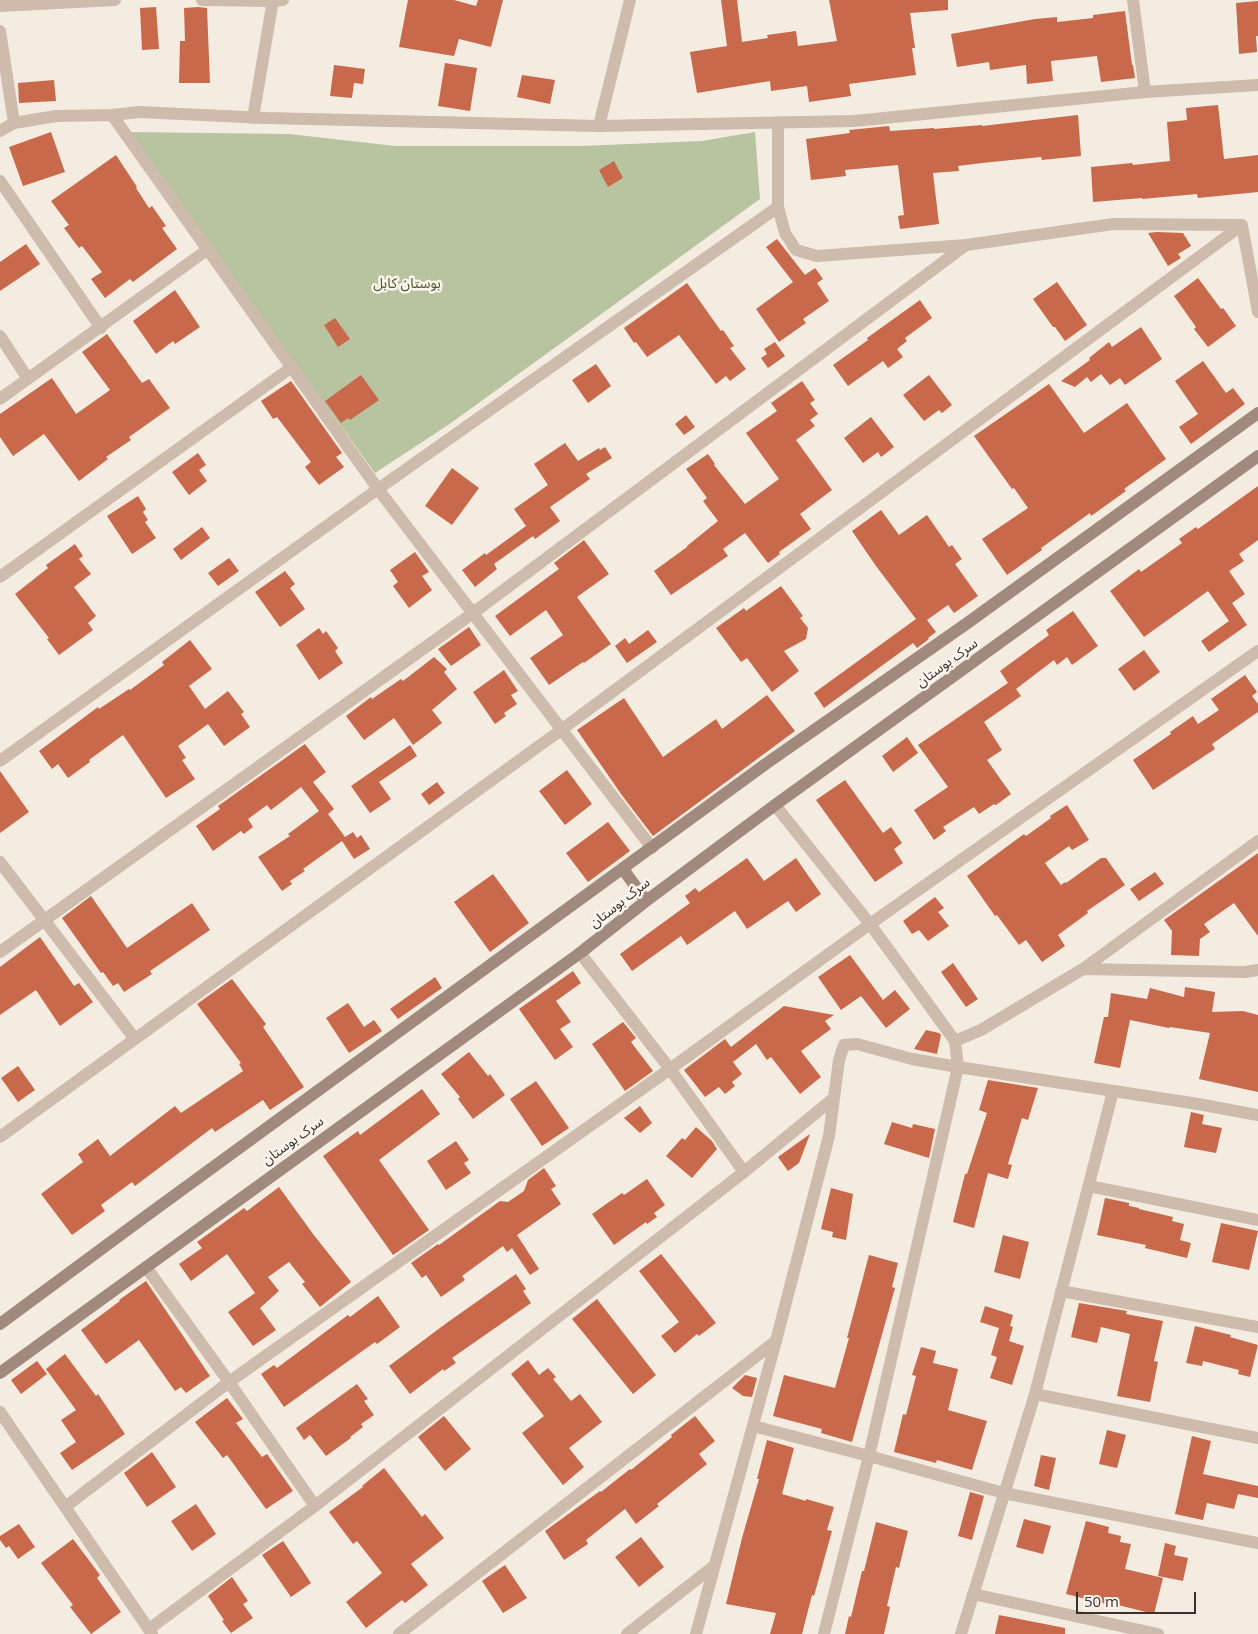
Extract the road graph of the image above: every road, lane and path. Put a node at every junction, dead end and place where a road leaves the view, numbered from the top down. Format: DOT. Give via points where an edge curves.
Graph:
graph roads {
  1 [pos="115,0"];
  2 [pos="202,0"];
  3 [pos="276,0"];
  4 [pos="630,0"];
  5 [pos="1133,0"];
  6 [pos="0,6"];
  7 [pos="0,31"];
  8 [pos="1258,85"];
  9 [pos="1146,92"];
  10 [pos="112,115"];
  11 [pos="253,118"];
  12 [pos="14,123"];
  13 [pos="778,124"];
  14 [pos="599,126"];
  15 [pos="0,131"];
  16 [pos="0,181"];
  17 [pos="778,207"];
  18 [pos="1242,225"];
  19 [pos="966,245"];
  20 [pos="206,250"];
  21 [pos="1258,312"];
  22 [pos="101,328"];
  23 [pos="0,336"];
  24 [pos="292,367"];
  25 [pos="28,379"];
  26 [pos="0,399"];
  27 [pos="1258,413"];
  28 [pos="1258,456"];
  29 [pos="378,489"];
  30 [pos="0,577"];
  31 [pos="473,613"];
  32 [pos="1258,650"];
  33 [pos="561,730"];
  34 [pos="0,761"];
  35 [pos="775,805"];
  36 [pos="1258,841"];
  37 [pos="652,848"];
  38 [pos="0,862"];
  39 [pos="623,869"];
  40 [pos="646,901"];
  41 [pos="44,921"];
  42 [pos="870,924"];
  43 [pos="0,952"];
  44 [pos="580,953"];
  45 [pos="1084,969"];
  46 [pos="1258,970"];
  47 [pos="134,1039"];
  48 [pos="955,1041"];
  49 [pos="958,1067"];
  50 [pos="670,1069"];
  51 [pos="1113,1091"];
  52 [pos="834,1098"];
  53 [pos="1258,1115"];
  54 [pos="0,1137"];
  55 [pos="744,1172"];
  56 [pos="1089,1186"];
  57 [pos="1258,1220"];
  58 [pos="146,1267"];
  59 [pos="1062,1291"];
  60 [pos="0,1324"];
  61 [pos="1258,1327"];
  62 [pos="776,1341"];
  63 [pos="0,1373"];
  64 [pos="229,1382"];
  65 [pos="1035,1394"];
  66 [pos="0,1412"];
  67 [pos="753,1426"];
  68 [pos="1258,1438"];
  69 [pos="869,1456"];
  70 [pos="1004,1493"];
  71 [pos="315,1506"];
  72 [pos="65,1507"];
  73 [pos="1258,1543"];
  74 [pos="714,1566"];
  75 [pos="973,1594"];
  76 [pos="151,1632"];
  77 [pos="398,1634"];
  78 [pos="627,1634"];
  79 [pos="696,1634"];
  80 [pos="824,1634"];
  81 [pos="961,1634"];
  82 [pos="1158,1634"];
  1 -- 6 [label="street"];
  2 -- 3 [label="street"];
  3 -- 11 [label="street"];
  4 -- 14 [label="street"];
  5 -- 9 [label="street"];
  7 -- 12 [label="street"];
  8 -- 9 [label="street"];
  9 -- 13 [label="street" via="854,121"];
  10 -- 11 [label="street" via="139,112"];
  10 -- 12 [label="street" via="56,116"];
  10 -- 20 [label="street"];
  11 -- 14 [label="street"];
  12 -- 15 [label="street"];
  13 -- 14 [label="street"];
  13 -- 17 [label="street"];
  16 -- 22 [label="street"];
  17 -- 19 [label="street" via="785,233 796,250 817,256"];
  17 -- 29 [label="street"];
  18 -- 19 [label="street" via="1113,224"];
  18 -- 21 [label="street"];
  18 -- 33 [label="street"];
  19 -- 31 [label="street"];
  20 -- 22 [label="street"];
  20 -- 24 [label="street"];
  22 -- 25 [label="street"];
  23 -- 25 [label="street"];
  24 -- 29 [label="street"];
  24 -- 30 [label="street"];
  25 -- 26 [label="street"];
  27 -- 37 [label="street, سرک بوستان"];
  28 -- 35 [label="street, سرک بوستان"];
  29 -- 31 [label="street"];
  29 -- 34 [label="street"];
  31 -- 33 [label="street"];
  31 -- 41 [label="street"];
  32 -- 42 [label="street"];
  33 -- 37 [label="street"];
  33 -- 47 [label="street"];
  35 -- 40 [label="street, سرک بوستان"];
  35 -- 42 [label="street"];
  36 -- 45 [label="street"];
  37 -- 39 [label="street, سرک بوستان"];
  38 -- 41 [label="street"];
  39 -- 40 [label="street"];
  39 -- 60 [label="street, سرک بوستان"];
  40 -- 44 [label="street, سرک بوستان"];
  41 -- 43 [label="street"];
  41 -- 47 [label="street"];
  42 -- 48 [label="street"];
  42 -- 50 [label="street"];
  44 -- 50 [label="street"];
  44 -- 58 [label="street, سرک بوستان"];
  45 -- 46 [label="street"];
  45 -- 48 [label="street" via="981,1030"];
  47 -- 54 [label="street"];
  48 -- 49 [label="street"];
  49 -- 51 [label="street"];
  49 -- 52 [label="street" via="857,1044 844,1045"];
  49 -- 69 [label="street"];
  50 -- 55 [label="street"];
  50 -- 64 [label="street"];
  51 -- 53 [label="street"];
  51 -- 56 [label="street"];
  52 -- 55 [label="street"];
  52 -- 62 [label="street" via="828,1136"];
  55 -- 71 [label="street"];
  56 -- 57 [label="street"];
  56 -- 59 [label="street"];
  58 -- 63 [label="street, سرک بوستان"];
  58 -- 64 [label="street"];
  59 -- 61 [label="street"];
  59 -- 65 [label="street"];
  62 -- 67 [label="street"];
  62 -- 77 [label="street"];
  64 -- 71 [label="street"];
  64 -- 72 [label="street"];
  65 -- 68 [label="street"];
  65 -- 70 [label="street"];
  66 -- 72 [label="street"];
  67 -- 69 [label="street"];
  67 -- 74 [label="street"];
  69 -- 70 [label="street"];
  69 -- 80 [label="street"];
  70 -- 73 [label="street"];
  70 -- 75 [label="street"];
  71 -- 76 [label="street"];
  72 -- 76 [label="street"];
  74 -- 78 [label="street"];
  74 -- 79 [label="street"];
  75 -- 81 [label="street"];
  75 -- 82 [label="street"];
}
